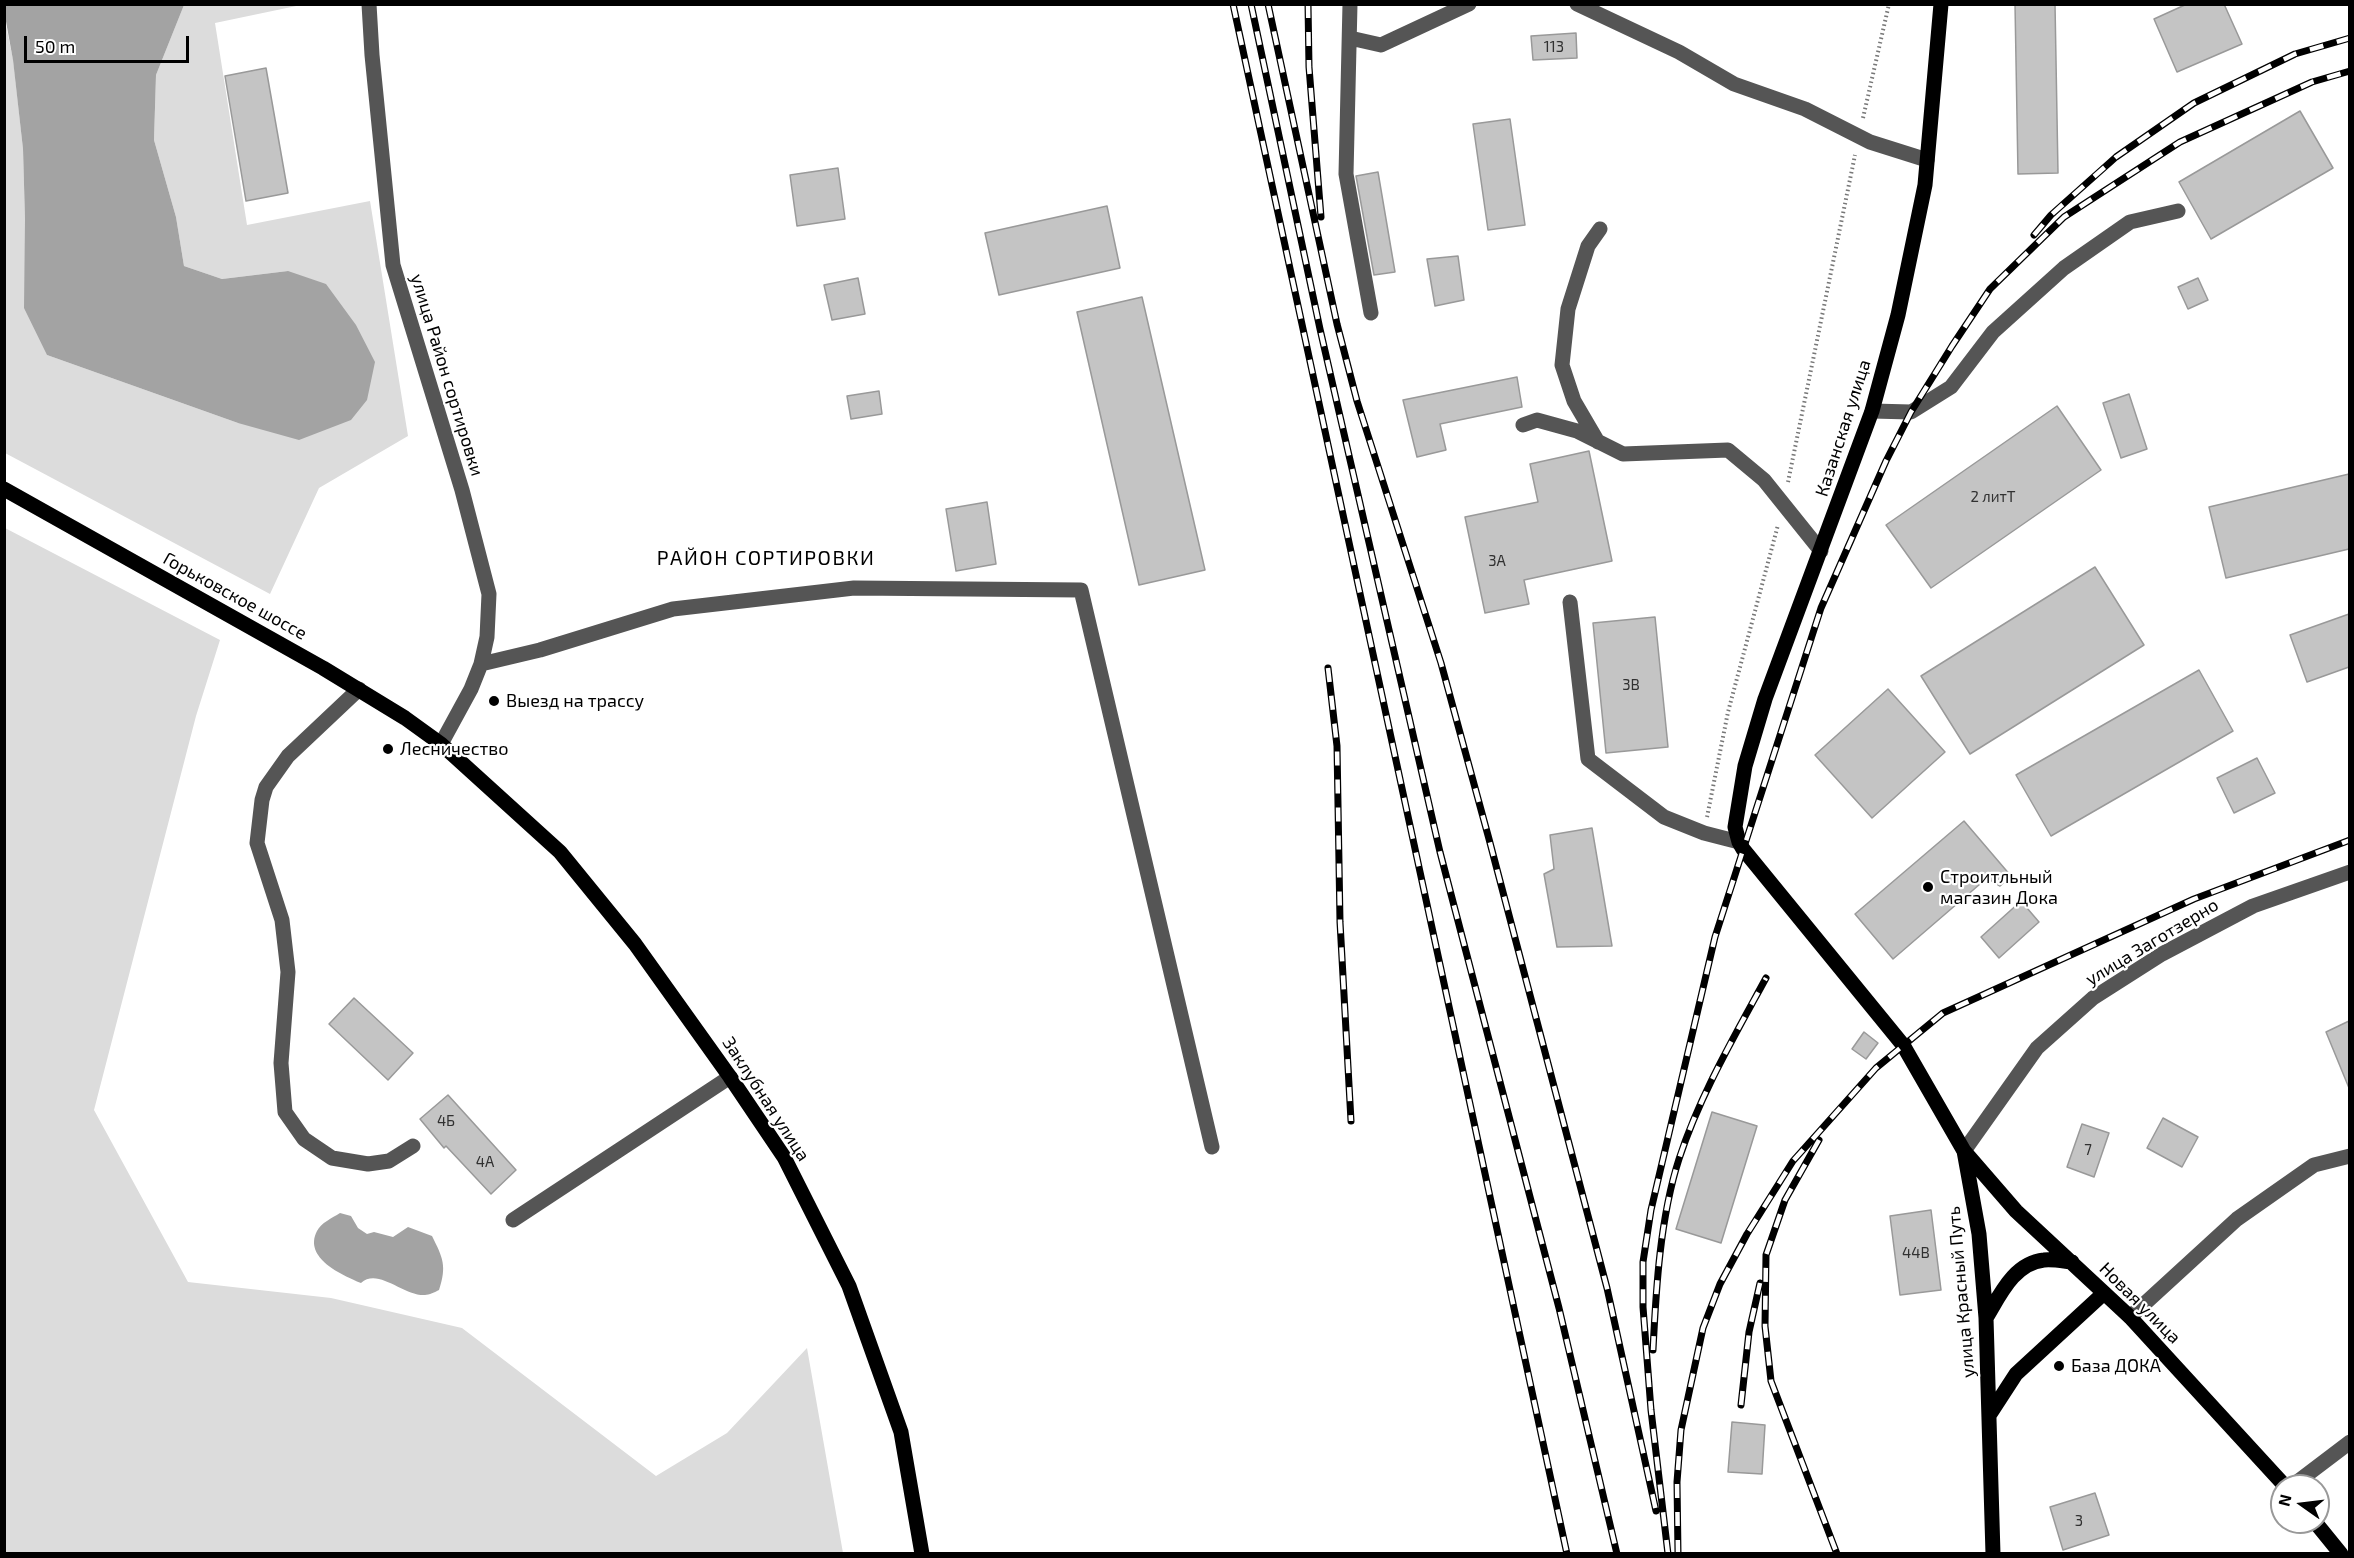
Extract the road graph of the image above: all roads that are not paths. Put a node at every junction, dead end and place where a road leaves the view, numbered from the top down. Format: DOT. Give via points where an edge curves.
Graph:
graph roads {
  1 [pos="369,4"];
  2 [pos="1350,4"];
  3 [pos="1469,4"];
  4 [pos="1577,4"];
  5 [pos="1941,4"];
  6 [pos="1350,38"];
  7 [pos="1927,160"];
  8 [pos="2178,211"];
  9 [pos="1600,229"];
  10 [pos="1371,313"];
  11 [pos="1872,411"];
  12 [pos="1523,425"];
  13 [pos="1598,442"];
  14 [pos="4,489"];
  15 [pos="1821,551"];
  16 [pos="1570,602"];
  17 [pos="481,664"];
  18 [pos="359,689"];
  19 [pos="441,744"];
  20 [pos="1741,846"];
  21 [pos="2349,872"];
  22 [pos="730,1077"];
  23 [pos="413,1146"];
  24 [pos="1212,1147"];
  25 [pos="1964,1151"];
  26 [pos="2349,1156"];
  27 [pos="513,1220"];
  28 [pos="2072,1262"];
  29 [pos="2104,1293"];
  30 [pos="2130,1317"];
  31 [pos="1986,1318"];
  32 [pos="1990,1414"];
  33 [pos="2349,1442"];
  34 [pos="2274,1474"];
  35 [pos="2308,1474"];
  36 [pos="2325,1534"];
  37 [pos="922,1554"];
  38 [pos="1993,1554"];
  39 [pos="2341,1554"];
  1 -- 17 [label="street, улица Район сортировки" via="393,265 462,490 489,594"];
  2 -- 6 [label="street"];
  3 -- 6 [label="street" via="1380,45"];
  4 -- 7 [label="street" via="1679,52 1734,84 1805,109 1859,137"];
  5 -- 7 [label="main road, Казанская улица"];
  6 -- 10 [label="street" via="1346,174"];
  7 -- 11 [label="main road, Казанская улица" via="1898,315"];
  8 -- 11 [label="street" via="2130,222 2064,268 1993,332 1951,387 1911,412"];
  9 -- 13 [label="street" via="1588,246 1568,309 1562,365 1574,401"];
  11 -- 15 [label="main road, Казанская улица"];
  12 -- 13 [label="street" via="1537,420"];
  13 -- 15 [label="street" via="1623,454 1728,450 1764,480"];
  14 -- 18 [label="main road, Горьковское шоссе"];
  15 -- 20 [label="main road, Казанская улица" via="1744,765 1735,827"];
  16 -- 20 [label="street" via="1588,759 1664,817"];
  17 -- 19 [label="street, улица Район сортировки"];
  17 -- 24 [label="street" via="673,609 854,588 1081,590"];
  18 -- 19 [label="main road, Горьковское шоссе"];
  18 -- 23 [label="street" via="288,756 266,787 262,800 257,843 282,920 288,972 281,1064 285,1112 304,1139 332,1158 368,1164 389,1161"];
  19 -- 22 [label="main road, Заклубная улица" via="560,852 635,944"];
  20 -- 25 [label="main road, улица Красный Путь" via="1903,1045"];
  21 -- 25 [label="street, улица Заготзерно" via="2253,906 2162,954 2093,998 2037,1048"];
  22 -- 27 [label="street"];
  22 -- 37 [label="main road, Заклубная улица" via="784,1157 849,1286 901,1432"];
  25 -- 28 [label="main road, Новая улица" via="2016,1211"];
  25 -- 31 [label="main road, улица Красный Путь" via="1978,1234"];
  26 -- 30 [label="street" via="2314,1165 2237,1219"];
  28 -- 29 [label="main road, Новая улица"];
  28 -- 31 [label="main road" via="2043,1260 2023,1267 2005,1286"];
  29 -- 30 [label="main road, Новая улица"];
  29 -- 32 [label="main road" via="2016,1374"];
  30 -- 34 [label="main road, Новая улица"];
  31 -- 32 [label="main road, улица Красный Путь"];
  32 -- 38 [label="main road, улица Красный Путь"];
  33 -- 35 [label="street"];
  36 -- 39 [label="main road"];
}
